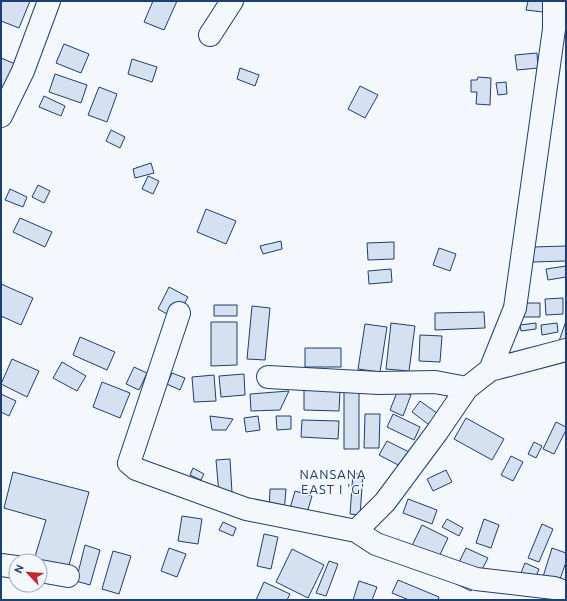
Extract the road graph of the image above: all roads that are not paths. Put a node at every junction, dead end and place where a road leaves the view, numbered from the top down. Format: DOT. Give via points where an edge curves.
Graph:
graph roads {
  1 [pos="49,1"];
  2 [pos="232,1"];
  3 [pos="554,1"];
  4 [pos="210,35"];
  5 [pos="1,116"];
  6 [pos="179,313"];
  7 [pos="566,350"];
  8 [pos="490,370"];
  9 [pos="268,377"];
  10 [pos="467,388"];
  11 [pos="356,531"];
  12 [pos="48,572"];
  13 [pos="68,576"];
  14 [pos="566,592"];
  1 -- 5 [label="street" via="23,71"];
  2 -- 4 [label="street"];
  3 -- 8 [label="street" via="554,29 515,308"];
  6 -- 11 [label="street" via="129,463 136,469 246,509"];
  7 -- 8 [label="street"];
  8 -- 10 [label="street"];
  9 -- 10 [label="street" via="379,383 435,382"];
  10 -- 11 [label="street" via="385,502"];
  11 -- 14 [label="street" via="376,544 476,579 554,588"];
  12 -- 13 [label="street"];
}
